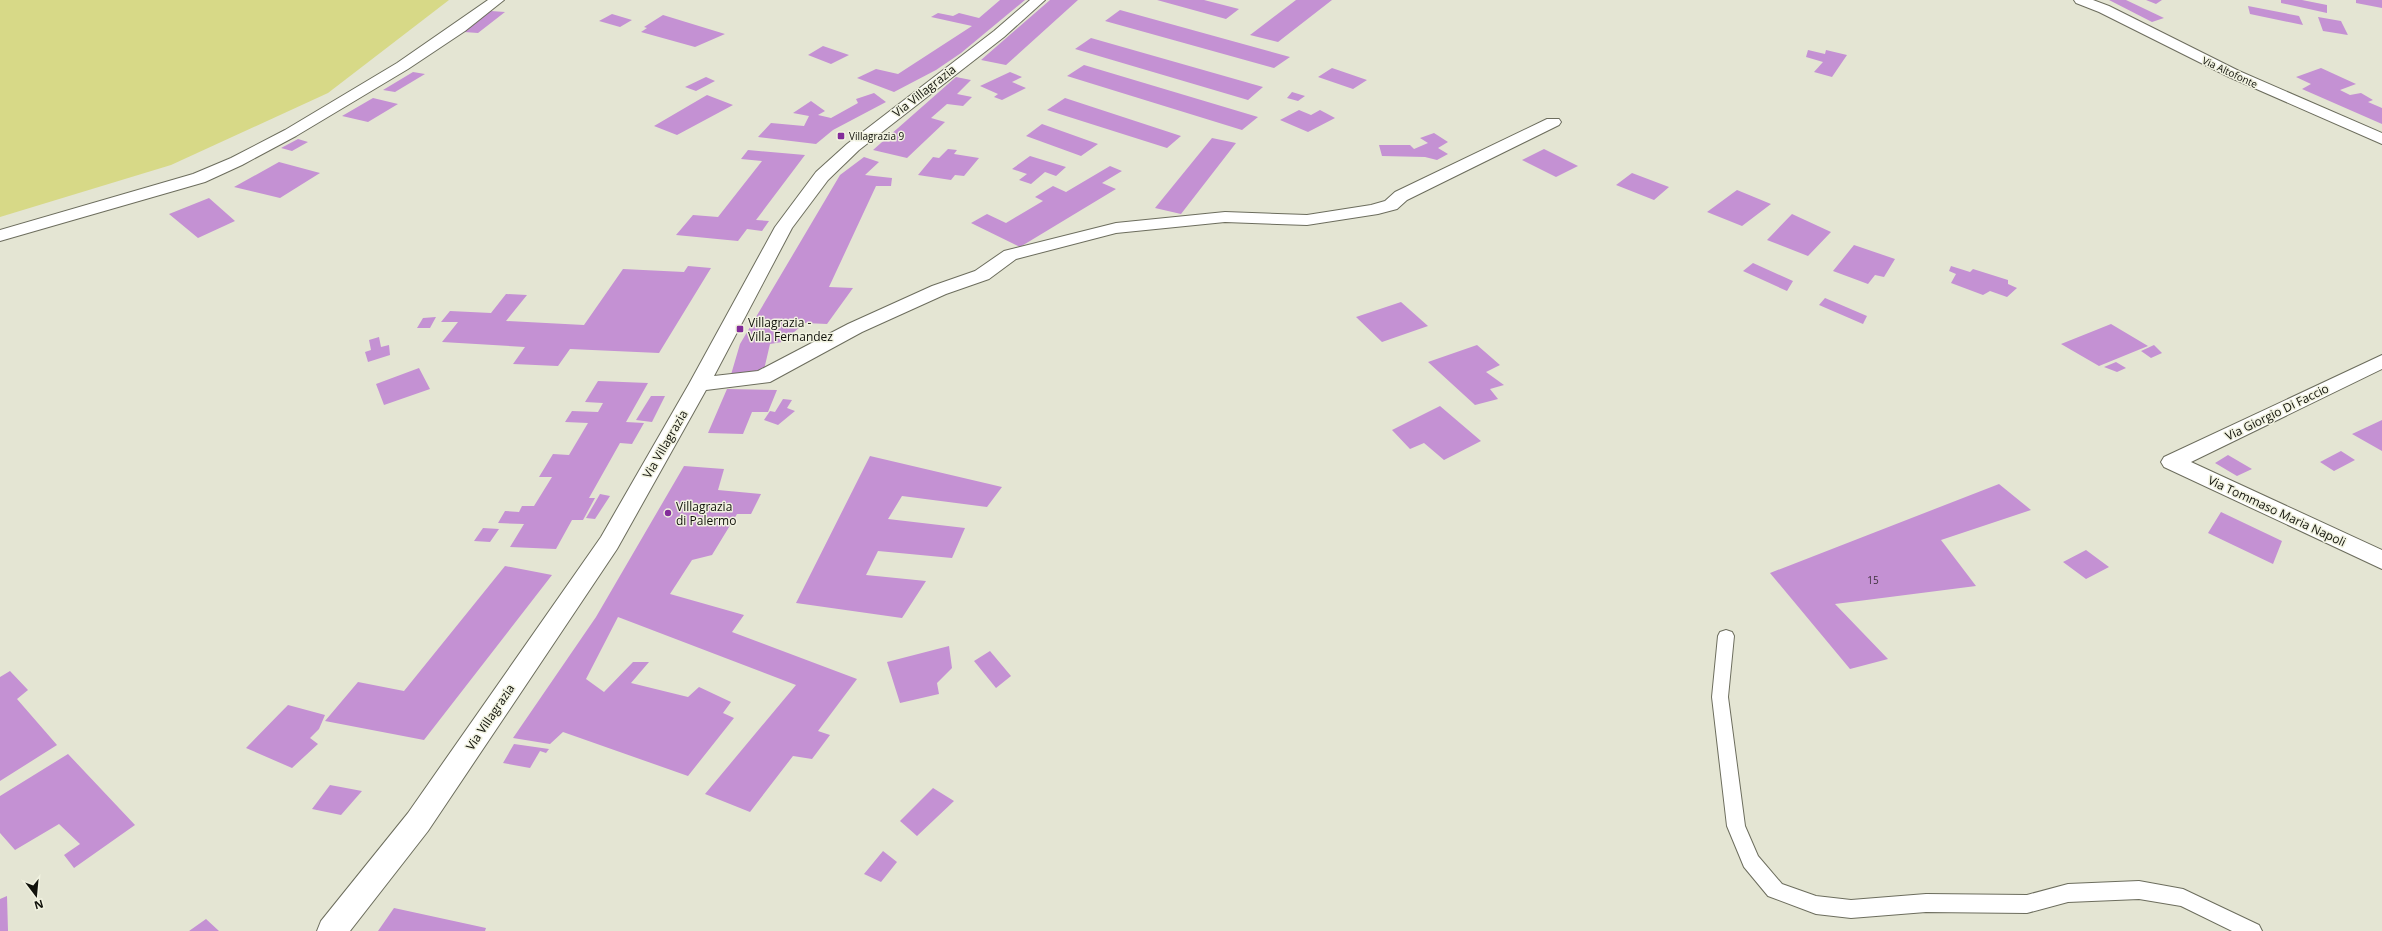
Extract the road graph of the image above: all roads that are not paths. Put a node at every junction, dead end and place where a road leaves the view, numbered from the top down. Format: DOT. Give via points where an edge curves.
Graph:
graph roads {
  1 [pos="497,0"];
  2 [pos="1038,0"];
  3 [pos="2081,0"];
  4 [pos="1553,122"];
  5 [pos="2382,139"];
  6 [pos="0,236"];
  7 [pos="2382,361"];
  8 [pos="699,384"];
  9 [pos="2172,462"];
  10 [pos="2382,560"];
  11 [pos="1726,636"];
  12 [pos="332,931"];
  13 [pos="2252,931"];
  1 -- 6 [label="street" via="414,60 262,150 229,166 199,178"];
  2 -- 8 [label="street, Via Villagrazia" via="999,34 853,147 822,176 784,227"];
  3 -- 5 [label="street, Via Altofonte" via="2234,74"];
  4 -- 8 [label="street" via="1470,161 1402,196 1391,205 1372,210 1307,220 1225,217 1177,220 1116,228 1010,254 982,275 939,290 855,328 763,378"];
  7 -- 9 [label="street, Via Giorgio Di Faccio"];
  8 -- 12 [label="street, Via Villagrazia" via="609,543 418,822"];
  9 -- 10 [label="street, Via Tommaso Maria Napoli"];
  11 -- 13 [label="lane" via="1720,697 1736,826 1751,861 1775,890 1816,905 1850,909 1926,903 2027,904 2068,893 2139,890 2183,898"];
}
